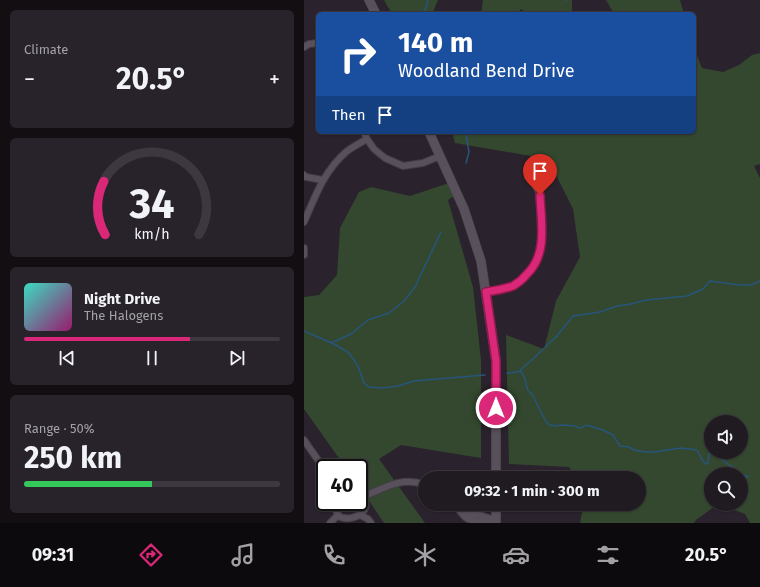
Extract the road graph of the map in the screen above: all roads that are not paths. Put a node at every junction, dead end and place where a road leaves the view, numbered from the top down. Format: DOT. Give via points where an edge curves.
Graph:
graph roads {
  1 [pos="369,0"];
  2 [pos="375,12"];
  3 [pos="316,44"];
  4 [pos="306,46"];
  5 [pos="365,134"];
  6 [pos="430,134"];
  7 [pos="367,139"];
  8 [pos="440,156"];
  9 [pos="304,175"];
  10 [pos="532,178"];
  11 [pos="322,180"];
  12 [pos="304,222"];
  13 [pos="304,248"];
  14 [pos="304,255"];
  15 [pos="486,292"];
  16 [pos="304,440"];
  17 [pos="317,459"];
  18 [pos="496,471"];
  19 [pos="418,482"];
  20 [pos="368,492"];
  21 [pos="336,511"];
  22 [pos="365,511"];
  23 [pos="460,511"];
  24 [pos="496,511"];
  25 [pos="338,515"];
  26 [pos="362,516"];
  27 [pos="496,522"];
  28 [pos="330,523"];
  29 [pos="371,523"];
  1 -- 2 [label="street"];
  3 -- 4 [label="street"];
  5 -- 7 [label="street"];
  6 -- 8 [label="street"];
  7 -- 8 [label="street" via="385,158 403,166 423,163"];
  7 -- 11 [label="street" via="339,159"];
  8 -- 15 [label="street" via="464,209 481,260"];
  9 -- 11 [label="street"];
  10 -- 15 [label="street" via="540,195 541,250 531,270 522,280 513,286"];
  11 -- 12 [label="street"];
  13 -- 14 [label="street"];
  15 -- 18 [label="street" via="496,361"];
  16 -- 17 [label="street"];
  19 -- 20 [label="street" via="393,483"];
  21 -- 25 [label="street"];
  22 -- 26 [label="street"];
  23 -- 27 [label="street" via="469,520"];
  24 -- 27 [label="street"];
  25 -- 26 [label="street" via="350,521"];
  25 -- 28 [label="street"];
  26 -- 29 [label="street"];
}
